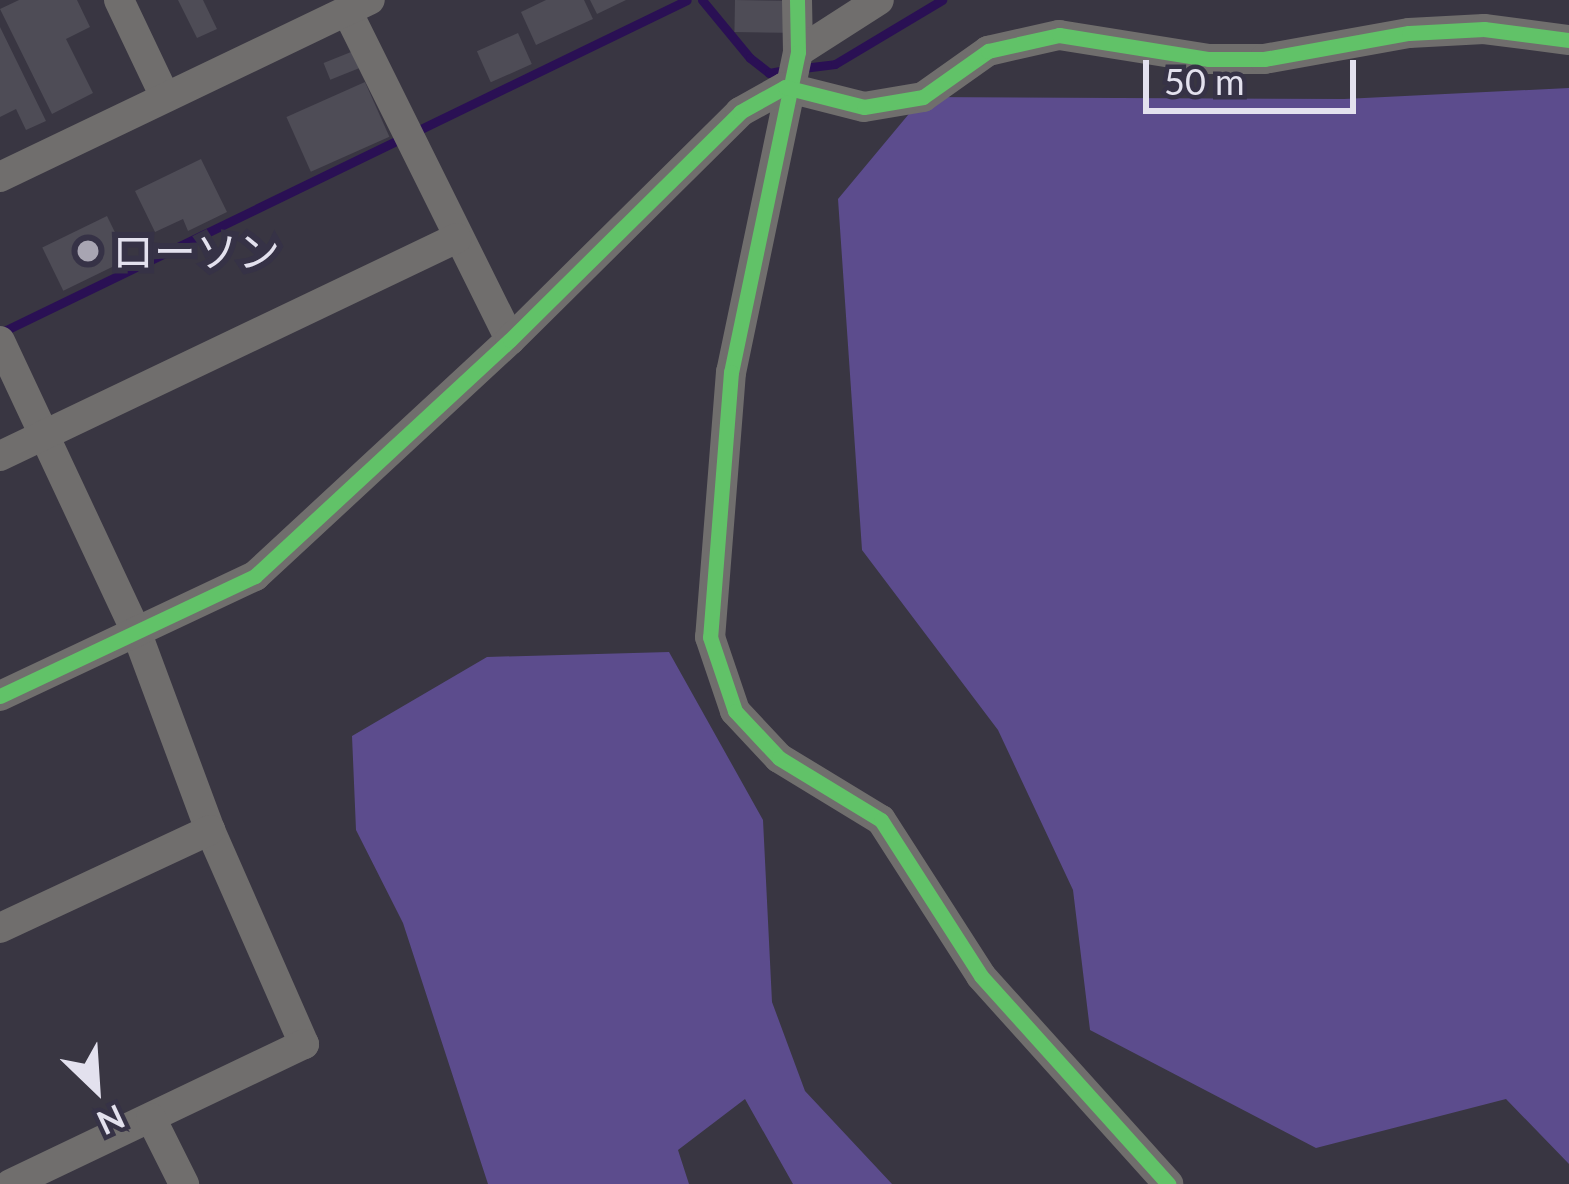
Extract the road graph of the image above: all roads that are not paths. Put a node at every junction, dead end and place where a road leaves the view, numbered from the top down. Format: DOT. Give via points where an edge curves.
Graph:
graph roads {
  1 [pos="119,0"];
  2 [pos="797,0"];
  3 [pos="879,0"];
  4 [pos="358,6"];
  5 [pos="1569,40"];
  6 [pos="798,52"];
  7 [pos="785,87"];
  8 [pos="165,97"];
  9 [pos="0,177"];
  10 [pos="457,238"];
  11 [pos="510,340"];
  12 [pos="0,341"];
  13 [pos="44,434"];
  14 [pos="0,456"];
  15 [pos="136,631"];
  16 [pos="0,696"];
  17 [pos="210,830"];
  18 [pos="0,928"];
  19 [pos="151,1118"];
  20 [pos="11,1184"];
  21 [pos="184,1184"];
  22 [pos="1168,1184"];
  1 -- 8 [label="street"];
  2 -- 6 [label="street"];
  3 -- 6 [label="street"];
  4 -- 8 [label="street"];
  4 -- 10 [label="street"];
  5 -- 7 [label="street" via="1484,29 1427,32 1209,59 1058,35 988,51 923,97 864,106"];
  6 -- 7 [label="street"];
  7 -- 11 [label="street" via="740,112"];
  7 -- 22 [label="street" via="731,373 711,558 710,637 735,711 779,758 881,820 981,976"];
  8 -- 9 [label="street"];
  10 -- 11 [label="street"];
  10 -- 13 [label="street"];
  11 -- 15 [label="street" via="254,576"];
  12 -- 13 [label="street"];
  13 -- 14 [label="street"];
  13 -- 15 [label="street"];
  15 -- 16 [label="street"];
  15 -- 17 [label="street"];
  17 -- 18 [label="street"];
  17 -- 19 [label="street" via="304,1044"];
  19 -- 20 [label="street"];
  19 -- 21 [label="street"];
}
